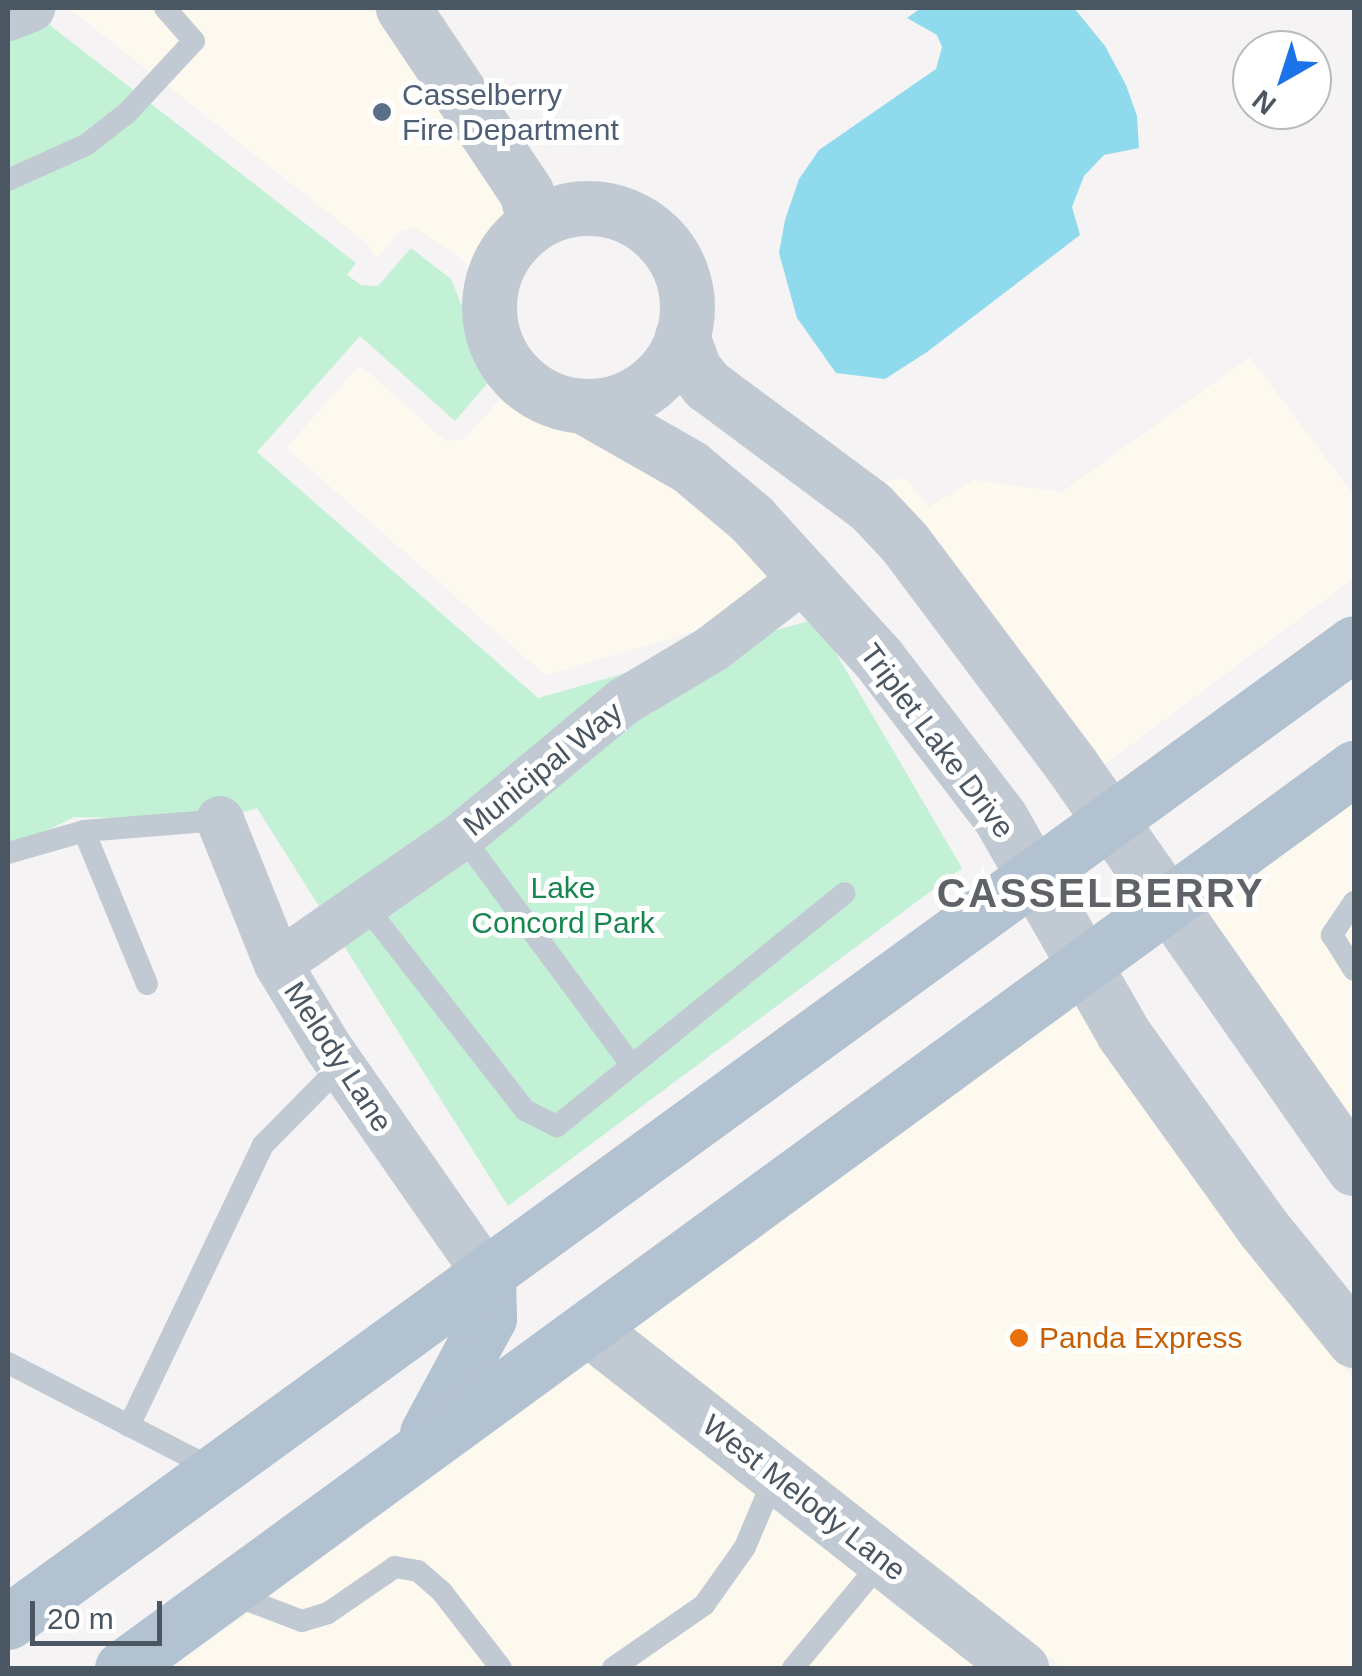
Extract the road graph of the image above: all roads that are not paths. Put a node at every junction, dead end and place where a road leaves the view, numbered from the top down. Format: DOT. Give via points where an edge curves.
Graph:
graph roads {
  1 [pos="31,8"];
  2 [pos="165,8"];
  3 [pos="403,8"];
  4 [pos="447,8"];
  5 [pos="8,17"];
  6 [pos="8,180"];
  7 [pos="588,208"];
  8 [pos="535,223"];
  9 [pos="682,336"];
  10 [pos="585,407"];
  11 [pos="808,576"];
  12 [pos="1354,643"];
  13 [pos="1354,768"];
  14 [pos="220,820"];
  15 [pos="1110,822"];
  16 [pos="84,831"];
  17 [pos="462,836"];
  18 [pos="8,853"];
  19 [pos="1034,878"];
  20 [pos="845,893"];
  21 [pos="1354,902"];
  22 [pos="364,904"];
  23 [pos="1168,905"];
  24 [pos="278,964"];
  25 [pos="1084,966"];
  26 [pos="1354,970"];
  27 [pos="148,984"];
  28 [pos="630,1062"];
  29 [pos="341,1066"];
  30 [pos="1354,1168"];
  31 [pos="488,1276"];
  32 [pos="588,1328"];
  33 [pos="1354,1340"];
  34 [pos="8,1363"];
  35 [pos="129,1426"];
  36 [pos="418,1448"];
  37 [pos="219,1472"];
  38 [pos="776,1476"];
  39 [pos="883,1560"];
  40 [pos="224,1592"];
  41 [pos="8,1622"];
  42 [pos="122,1668"];
  43 [pos="501,1668"];
  44 [pos="613,1668"];
  45 [pos="792,1668"];
  46 [pos="1021,1668"];
  1 -- 5 [label="street"];
  2 -- 6 [label="lane" via="194,41 128,113 86,145"];
  3 -- 8 [label="street" via="526,192"];
  4 -- 7 [label="street" via="555,170"];
  7 -- 8 [label="street"];
  7 -- 9 [label="street" via="633,218 658,236 686,290"];
  8 -- 10 [label="street" via="500,260 489,291 490,324 501,357 523,383 552,400"];
  9 -- 10 [label="street" via="662,374 640,392"];
  9 -- 15 [label="street" via="694,370 707,384 871,507 904,542"];
  10 -- 11 [label="street, Triplet Lake Drive" via="690,467"];
  11 -- 17 [label="street, Municipal Way" via="712,648 622,702"];
  11 -- 19 [label="street, Triplet Lake Drive" via="1000,817"];
  12 -- 15 [label="main road"];
  13 -- 23 [label="main road"];
  14 -- 16 [label="lane"];
  14 -- 24 [label="street, Melody Lane"];
  15 -- 19 [label="main road"];
  15 -- 23 [label="street"];
  16 -- 18 [label="lane"];
  16 -- 27 [label="lane"];
  17 -- 22 [label="street, Municipal Way"];
  17 -- 28 [label="lane"];
  19 -- 25 [label="street, Triplet Lake Drive"];
  19 -- 31 [label="main road"];
  20 -- 28 [label="lane"];
  21 -- 26 [label="lane" via="1332,935"];
  22 -- 24 [label="street, Municipal Way"];
  22 -- 28 [label="lane" via="525,1110 557,1126"];
  23 -- 25 [label="main road"];
  23 -- 30 [label="street"];
  24 -- 29 [label="street, Melody Lane"];
  25 -- 32 [label="main road"];
  25 -- 33 [label="street, Triplet Lake Drive" via="1123,1033 1264,1229"];
  29 -- 31 [label="street, Melody Lane"];
  29 -- 35 [label="lane" via="263,1145"];
  31 -- 36 [label="main road" via="489,1318"];
  31 -- 37 [label="main road"];
  32 -- 36 [label="main road"];
  32 -- 38 [label="street, West Melody Lane"];
  34 -- 35 [label="lane"];
  35 -- 37 [label="lane"];
  36 -- 40 [label="main road"];
  37 -- 41 [label="main road"];
  38 -- 39 [label="street, West Melody Lane"];
  38 -- 44 [label="lane" via="745,1547 704,1606"];
  39 -- 45 [label="lane"];
  39 -- 46 [label="street, West Melody Lane"];
  40 -- 42 [label="main road"];
  40 -- 43 [label="lane" via="302,1621 328,1613 395,1567 418,1572 442,1592"];
}
